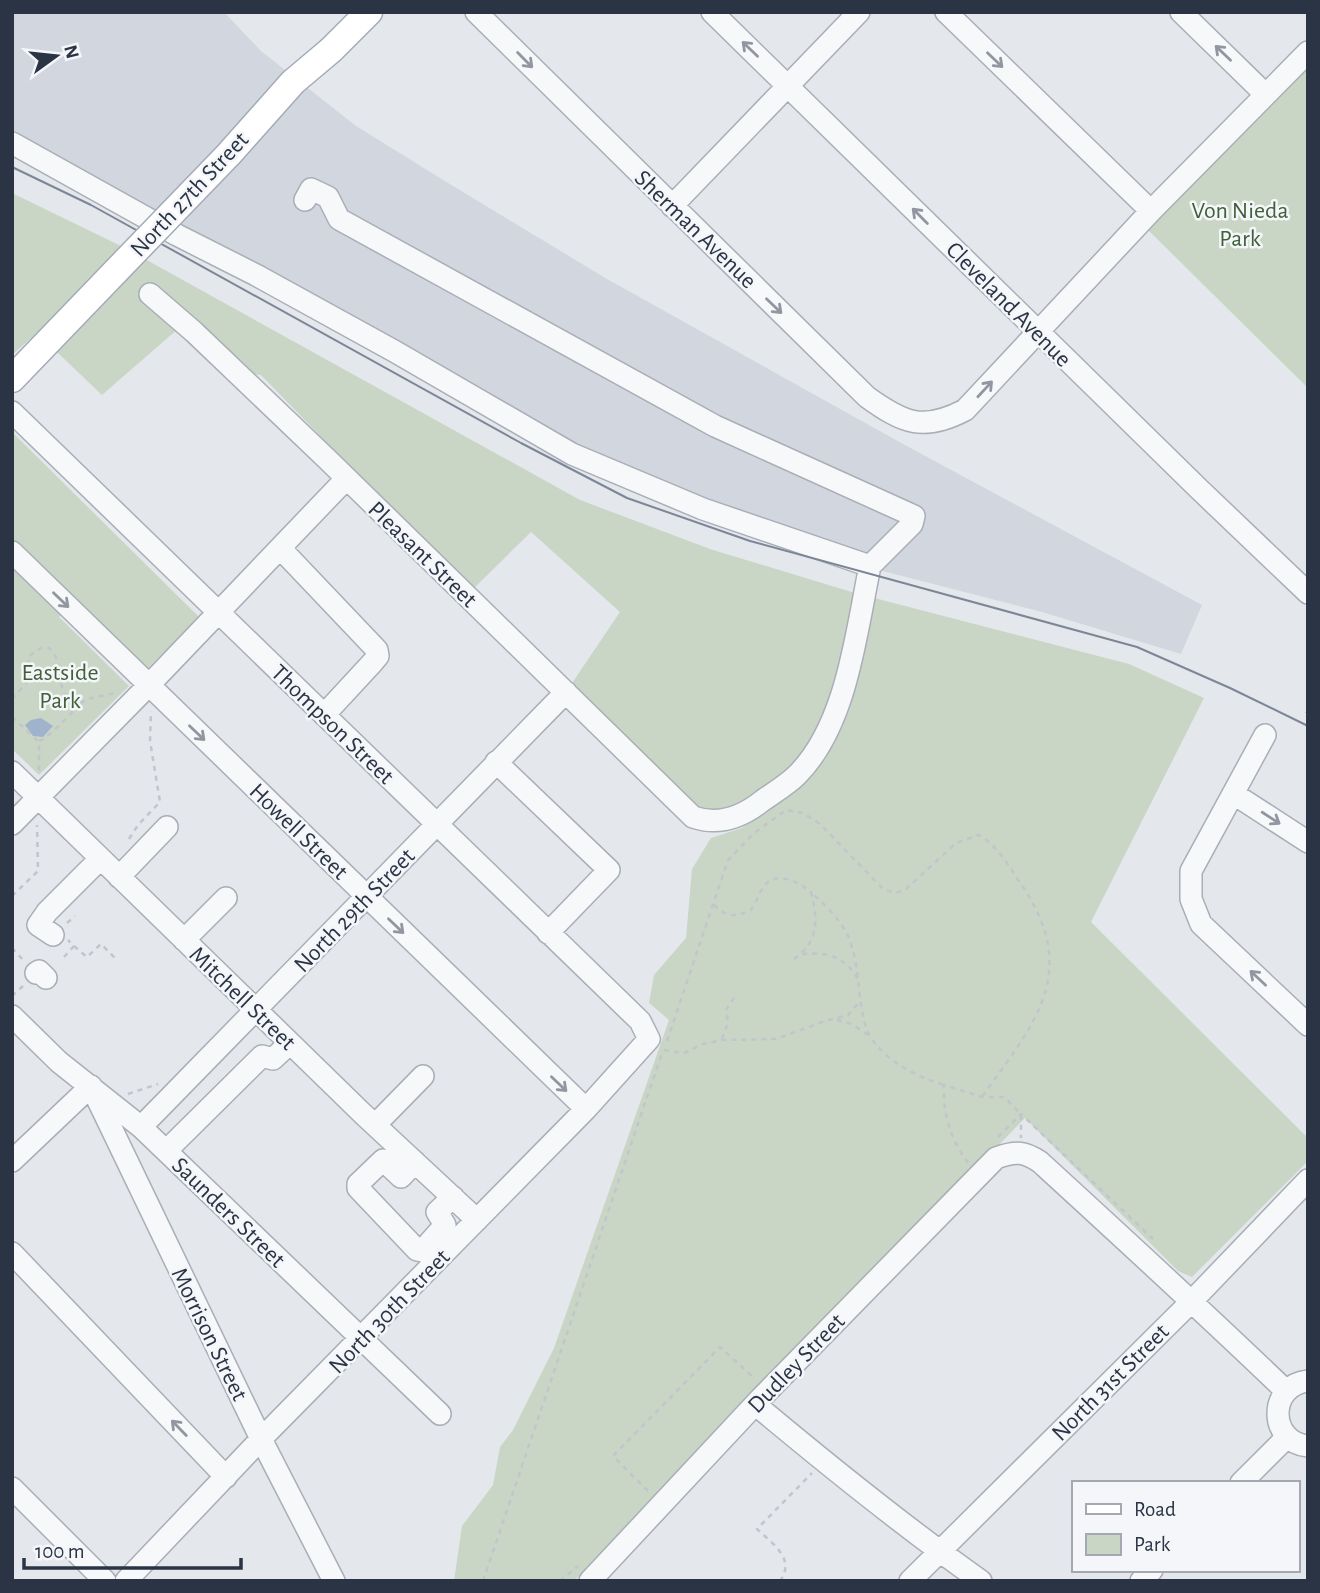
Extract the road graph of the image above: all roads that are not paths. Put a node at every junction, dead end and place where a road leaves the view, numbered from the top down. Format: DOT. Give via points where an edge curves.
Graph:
graph roads {
  1 [pos="369,12"];
  2 [pos="476,12"];
  3 [pos="712,12"];
  4 [pos="859,12"];
  5 [pos="946,12"];
  6 [pos="1181,12"];
  7 [pos="1308,52"];
  8 [pos="787,86"];
  9 [pos="1265,94"];
  10 [pos="12,143"];
  11 [pos="304,200"];
  12 [pos="672,206"];
  13 [pos="1151,211"];
  14 [pos="150,294"];
  15 [pos="1038,332"];
  16 [pos="12,379"];
  17 [pos="12,412"];
  18 [pos="346,479"];
  19 [pos="279,548"];
  20 [pos="12,552"];
  21 [pos="870,566"];
  22 [pos="1308,593"];
  23 [pos="219,612"];
  24 [pos="148,685"];
  25 [pos="566,692"];
  26 [pos="324,715"];
  27 [pos="1265,735"];
  28 [pos="496,762"];
  29 [pos="12,772"];
  30 [pos="1234,794"];
  31 [pos="38,797"];
  32 [pos="12,824"];
  33 [pos="437,826"];
  34 [pos="167,827"];
  35 [pos="1308,842"];
  36 [pos="100,859"];
  37 [pos="119,877"];
  38 [pos="366,897"];
  39 [pos="226,898"];
  40 [pos="548,933"];
  41 [pos="53,935"];
  42 [pos="184,940"];
  43 [pos="257,1011"];
  44 [pos="12,1016"];
  45 [pos="1308,1025"];
  46 [pos="290,1044"];
  47 [pos="656,1044"];
  48 [pos="423,1076"];
  49 [pos="90,1086"];
  50 [pos="586,1109"];
  51 [pos="375,1125"];
  52 [pos="141,1127"];
  53 [pos="166,1151"];
  54 [pos="12,1161"];
  55 [pos="415,1162"];
  56 [pos="1308,1180"];
  57 [pos="453,1197"];
  58 [pos="477,1220"];
  59 [pos="12,1252"];
  60 [pos="1192,1301"];
  61 [pos="361,1340"];
  62 [pos="1308,1381"];
  63 [pos="1286,1391"];
  64 [pos="756,1405"];
  65 [pos="440,1414"];
  66 [pos="1287,1437"];
  67 [pos="261,1440"];
  68 [pos="1308,1446"];
  69 [pos="226,1477"];
  70 [pos="1243,1481"];
  71 [pos="12,1488"];
  72 [pos="939,1552"];
  73 [pos="595,1562"];
  74 [pos="105,1581"];
  75 [pos="126,1581"];
  76 [pos="334,1581"];
  77 [pos="590,1581"];
  78 [pos="620,1581"];
  79 [pos="909,1581"];
  80 [pos="981,1581"];
  1 -- 16 [label="main road, North 27th Street, bridge" via="293,82"];
  2 -- 12 [label="street, Sherman Avenue, one-way"];
  8 -- 3 [label="street, Cleveland Avenue, one-way"];
  4 -- 8 [label="street"];
  5 -- 13 [label="street, one-way"];
  9 -- 6 [label="street, one-way"];
  7 -- 9 [label="street"];
  8 -- 12 [label="street"];
  15 -- 8 [label="street, Cleveland Avenue, one-way"];
  9 -- 13 [label="street"];
  10 -- 21 [label="street" via="382,344 572,454 703,509"];
  11 -- 21 [label="street" via="311,189 328,198 339,219 715,426 914,516 912,524"];
  12 -- 15 [label="street, Sherman Avenue, one-way" via="867,397 893,416 928,422 965,410"];
  13 -- 15 [label="street"];
  14 -- 18 [label="street, Pleasant Street"];
  15 -- 22 [label="street, Cleveland Avenue"];
  17 -- 23 [label="street, Thompson Street"];
  18 -- 19 [label="street"];
  18 -- 25 [label="street, Pleasant Street"];
  19 -- 23 [label="street"];
  19 -- 26 [label="street" via="377,650 373,662"];
  20 -- 24 [label="street, Howell Street, one-way"];
  21 -- 25 [label="street, Pleasant Street" via="848,676 826,735 797,775 747,813 724,821 693,817"];
  23 -- 24 [label="street"];
  23 -- 26 [label="street, Thompson Street"];
  24 -- 31 [label="street"];
  24 -- 38 [label="street, Howell Street, one-way"];
  25 -- 28 [label="street, North 29th Street"];
  26 -- 33 [label="street, Thompson Street"];
  27 -- 30 [label="street"];
  28 -- 33 [label="street, North 29th Street"];
  28 -- 40 [label="street" via="609,870"];
  29 -- 31 [label="street, Mitchell Street"];
  30 -- 35 [label="street, one-way"];
  45 -- 30 [label="street, one-way" via="1201,924 1191,899 1191,871"];
  31 -- 32 [label="street"];
  31 -- 36 [label="street, Mitchell Street"];
  33 -- 38 [label="street, North 29th Street"];
  33 -- 40 [label="street, Thompson Street"];
  34 -- 37 [label="street"];
  36 -- 37 [label="street, Mitchell Street"];
  36 -- 41 [label="street" via="38,925"];
  37 -- 42 [label="street, Mitchell Street"];
  38 -- 43 [label="street, North 29th Street"];
  38 -- 50 [label="street, Howell Street, one-way"];
  39 -- 42 [label="street"];
  40 -- 47 [label="street, Thompson Street" via="640,1021"];
  42 -- 43 [label="street, Mitchell Street"];
  43 -- 46 [label="street, Mitchell Street"];
  43 -- 52 [label="street, North 29th Street"];
  44 -- 49 [label="street, Saunders Street"];
  46 -- 51 [label="street, Mitchell Street"];
  46 -- 53 [label="street" via="273,1059 262,1056"];
  47 -- 50 [label="street, North 30th Street"];
  48 -- 51 [label="street"];
  49 -- 52 [label="street, Saunders Street"];
  49 -- 54 [label="street"];
  49 -- 67 [label="street, Morrison Street"];
  50 -- 58 [label="street, North 30th Street"];
  51 -- 55 [label="street, Mitchell Street"];
  52 -- 53 [label="street, Saunders Street"];
  53 -- 61 [label="street, Saunders Street"];
  55 -- 57 [label="street, Mitchell Street"];
  55 -- 57 [label="street" via="401,1177 383,1160 358,1188 417,1250 422,1251 445,1225 438,1212"];
  56 -- 60 [label="street, North 31st Street"];
  57 -- 58 [label="street, Mitchell Street"];
  58 -- 61 [label="street, North 30th Street"];
  69 -- 59 [label="street, one-way"];
  60 -- 63 [label="street"];
  60 -- 64 [label="street, Dudley Street" via="1040,1162 1008,1148"];
  60 -- 72 [label="street, North 31st Street"];
  61 -- 65 [label="street, Saunders Street"];
  61 -- 67 [label="street, North 30th Street"];
  62 -- 63 [label="street"];
  63 -- 66 [label="street" via="1277,1420"];
  64 -- 72 [label="street"];
  64 -- 73 [label="street, Dudley Street"];
  66 -- 68 [label="street"];
  66 -- 70 [label="street"];
  67 -- 69 [label="street, North 30th Street"];
  67 -- 76 [label="street, Morrison Street"];
  69 -- 75 [label="street, North 30th Street"];
  71 -- 74 [label="street"];
  72 -- 79 [label="street, North 31st Street"];
  72 -- 80 [label="street"];
  73 -- 77 [label="street, Dudley Street"];
  73 -- 78 [label="street"];
}
